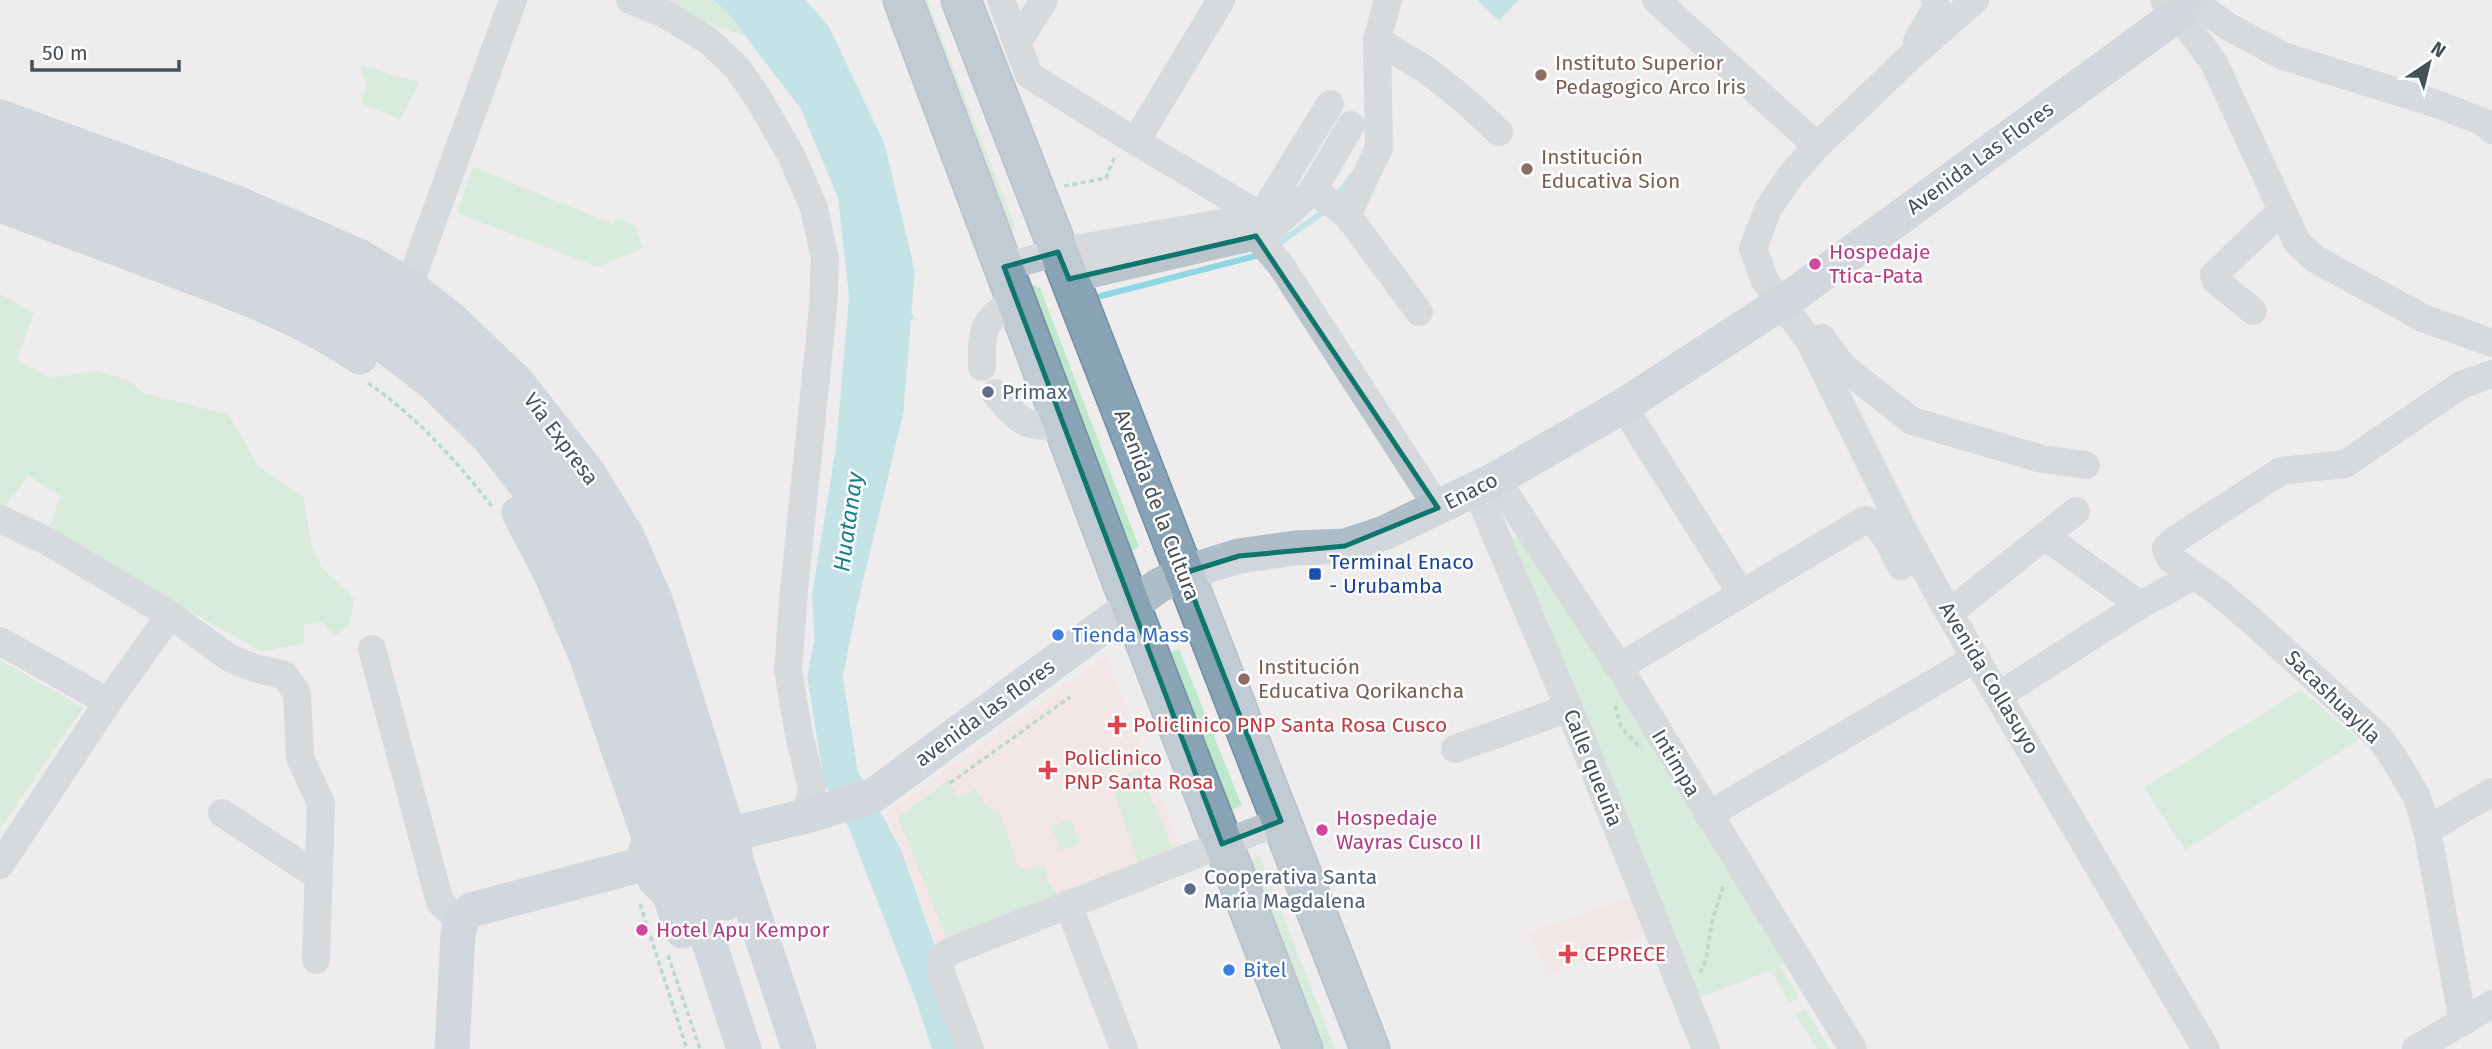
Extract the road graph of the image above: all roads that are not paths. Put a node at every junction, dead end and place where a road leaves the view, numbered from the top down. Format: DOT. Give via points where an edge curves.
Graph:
graph roads {
  1 [pos="513,0"];
  2 [pos="630,0"];
  3 [pos="903,0"];
  4 [pos="961,0"];
  5 [pos="1001,0"];
  6 [pos="1044,0"];
  7 [pos="1221,0"];
  8 [pos="1388,0"];
  9 [pos="1656,0"];
  10 [pos="1935,0"];
  11 [pos="1975,0"];
  12 [pos="2179,3"];
  13 [pos="1377,40"];
  14 [pos="1017,43"];
  15 [pos="1910,57"];
  16 [pos="1330,104"];
  17 [pos="0,117"];
  18 [pos="1351,125"];
  19 [pos="2492,130"];
  20 [pos="1499,132"];
  21 [pos="1130,138"];
  22 [pos="1817,146"];
  23 [pos="0,147"];
  24 [pos="0,177"];
  25 [pos="1315,192"];
  26 [pos="0,205"];
  27 [pos="2282,211"];
  28 [pos="1345,214"];
  29 [pos="1259,230"];
  30 [pos="1064,265"];
  31 [pos="1011,284"];
  32 [pos="409,286"];
  33 [pos="1789,298"];
  34 [pos="2253,311"];
  35 [pos="1419,312"];
  36 [pos="2492,343"];
  37 [pos="982,368"];
  38 [pos="2492,374"];
  39 [pos="995,393"];
  40 [pos="1623,406"];
  41 [pos="1063,425"];
  42 [pos="2086,465"];
  43 [pos="1486,484"];
  44 [pos="1438,508"];
  45 [pos="2076,512"];
  46 [pos="0,519"];
  47 [pos="2046,537"];
  48 [pos="1184,573"];
  49 [pos="2194,576"];
  50 [pos="1741,593"];
  51 [pos="2140,605"];
  52 [pos="1131,606"];
  53 [pos="1949,613"];
  54 [pos="170,615"];
  55 [pos="0,641"];
  56 [pos="372,649"];
  57 [pos="1968,663"];
  58 [pos="1619,667"];
  59 [pos="1998,696"];
  60 [pos="108,702"];
  61 [pos="1569,708"];
  62 [pos="1455,749"];
  63 [pos="2492,792"];
  64 [pos="222,813"];
  65 [pos="811,815"];
  66 [pos="1708,815"];
  67 [pos="1281,821"];
  68 [pos="2427,830"];
  69 [pos="1222,844"];
  70 [pos="693,852"];
  71 [pos="0,865"];
  72 [pos="318,876"];
  73 [pos="1068,904"];
  74 [pos="462,919"];
  75 [pos="316,960"];
  76 [pos="2492,1004"];
  77 [pos="2463,1022"];
  78 [pos="452,1049"];
  79 [pos="721,1049"];
  80 [pos="744,1049"];
  81 [pos="774,1049"];
  82 [pos="799,1049"];
  83 [pos="970,1049"];
  84 [pos="1124,1049"];
  85 [pos="1303,1049"];
  86 [pos="1370,1049"];
  87 [pos="1706,1049"];
  88 [pos="1853,1049"];
  89 [pos="2206,1049"];
  90 [pos="2416,1049"];
  1 -- 32 [label="street"];
  2 -- 65 [label="street" via="665,14 709,41 738,69 791,155 820,234 825,259 823,309 788,670 812,788"];
  3 -- 31 [label="highway"];
  4 -- 30 [label="highway, Avenida de la Cultura"];
  5 -- 14 [label="street"];
  6 -- 14 [label="street"];
  7 -- 21 [label="street"];
  8 -- 13 [label="street"];
  9 -- 22 [label="street"];
  10 -- 15 [label="street" via="1936,8"];
  11 -- 15 [label="street"];
  12 -- 19 [label="street" via="2283,56 2443,106"];
  12 -- 27 [label="street" via="2214,63"];
  12 -- 33 [label="main road, Avenida Las Flores"];
  13 -- 20 [label="street" via="1425,69"];
  13 -- 28 [label="street" via="1379,148"];
  14 -- 21 [label="street" via="1029,75"];
  15 -- 22 [label="street"];
  16 -- 29 [label="street"];
  17 -- 32 [label="main road, Vía Expresa" via="239,204 359,256"];
  18 -- 25 [label="street"];
  21 -- 29 [label="street"];
  22 -- 33 [label="street" via="1768,209 1753,248 1765,281"];
  23 -- 70 [label="main road, Vía Expresa" via="252,242 337,280 400,319 460,369 519,430 568,496 606,563 640,635"];
  24 -- 70 [label="main road, Vía Expresa" via="292,289 365,331 432,382 489,438 535,497 579,572"];
  25 -- 28 [label="street"];
  25 -- 29 [label="street" via="1273,227"];
  26 -- 70 [label="main road, Vía Expresa" via="275,310 339,343 391,378 434,415 489,472 521,516 551,572 586,656"];
  27 -- 34 [label="street" via="2214,275"];
  27 -- 36 [label="street" via="2297,242 2315,260 2423,318"];
  28 -- 35 [label="street"];
  29 -- 30 [label="street"];
  29 -- 44 [label="street"];
  30 -- 31 [label="street"];
  30 -- 48 [label="highway, Avenida de la Cultura"];
  31 -- 37 [label="street" via="1000,310 988,320 982,334"];
  31 -- 41 [label="highway"];
  32 -- 70 [label="main road, Vía Expresa" via="517,382 587,471 627,536 656,602"];
  33 -- 40 [label="main road, Enaco"];
  33 -- 42 [label="street" via="1842,366 1912,421 2042,460"];
  33 -- 53 [label="street, Avenida Collasuyo" via="1900,526"];
  38 -- 49 [label="street, Sacashuaylla" via="2461,385 2345,464 2281,471 2173,541 2166,549 2170,558"];
  39 -- 41 [label="street" via="1014,415 1036,427"];
  40 -- 43 [label="main road, Enaco"];
  40 -- 50 [label="street"];
  41 -- 52 [label="highway"];
  43 -- 44 [label="main road, Enaco"];
  43 -- 58 [label="street, Intimpa"];
  43 -- 61 [label="street, Calle queuña"];
  44 -- 48 [label="main road, Enaco" via="1345,546 1239,556"];
  45 -- 47 [label="street"];
  46 -- 54 [label="street" via="47,541"];
  47 -- 51 [label="street"];
  47 -- 53 [label="street"];
  48 -- 52 [label="main road, Enaco"];
  48 -- 67 [label="highway, Avenida de la Cultura"];
  49 -- 51 [label="street"];
  49 -- 68 [label="street, Sacashuaylla" via="2252,621 2379,737 2417,797"];
  50 -- 57 [label="street" via="1865,520 1873,522"];
  50 -- 58 [label="street"];
  51 -- 59 [label="street"];
  52 -- 65 [label="main road, avenida las flores" via="874,795"];
  52 -- 69 [label="highway"];
  53 -- 57 [label="street, Avenida Collasuyo"];
  54 -- 60 [label="street"];
  54 -- 72 [label="street" via="228,657 284,675 297,693 300,758 321,803"];
  55 -- 60 [label="street"];
  56 -- 74 [label="street" via="440,902"];
  57 -- 59 [label="street, Avenida Collasuyo"];
  57 -- 66 [label="street"];
  58 -- 66 [label="street, Intimpa"];
  59 -- 89 [label="street, Avenida Collasuyo"];
  60 -- 71 [label="street"];
  61 -- 62 [label="street"];
  61 -- 87 [label="street, Calle queuña"];
  63 -- 68 [label="street"];
  64 -- 72 [label="street"];
  65 -- 70 [label="main road, avenida las flores"];
  66 -- 88 [label="street, Intimpa"];
  67 -- 69 [label="street"];
  67 -- 86 [label="highway, Avenida de la Cultura"];
  68 -- 77 [label="street, Sacashuaylla"];
  69 -- 73 [label="street"];
  69 -- 85 [label="highway"];
  70 -- 74 [label="main road, avenida las flores" via="471,910"];
  70 -- 79 [label="main road, Vía Expresa"];
  70 -- 80 [label="main road, Vía Expresa"];
  70 -- 81 [label="main road, Vía Expresa"];
  70 -- 82 [label="main road, Vía Expresa"];
  72 -- 75 [label="street"];
  73 -- 83 [label="street" via="941,958 940,970"];
  73 -- 84 [label="street"];
  74 -- 78 [label="main road"];
  76 -- 77 [label="street"];
  77 -- 90 [label="street"];
}
